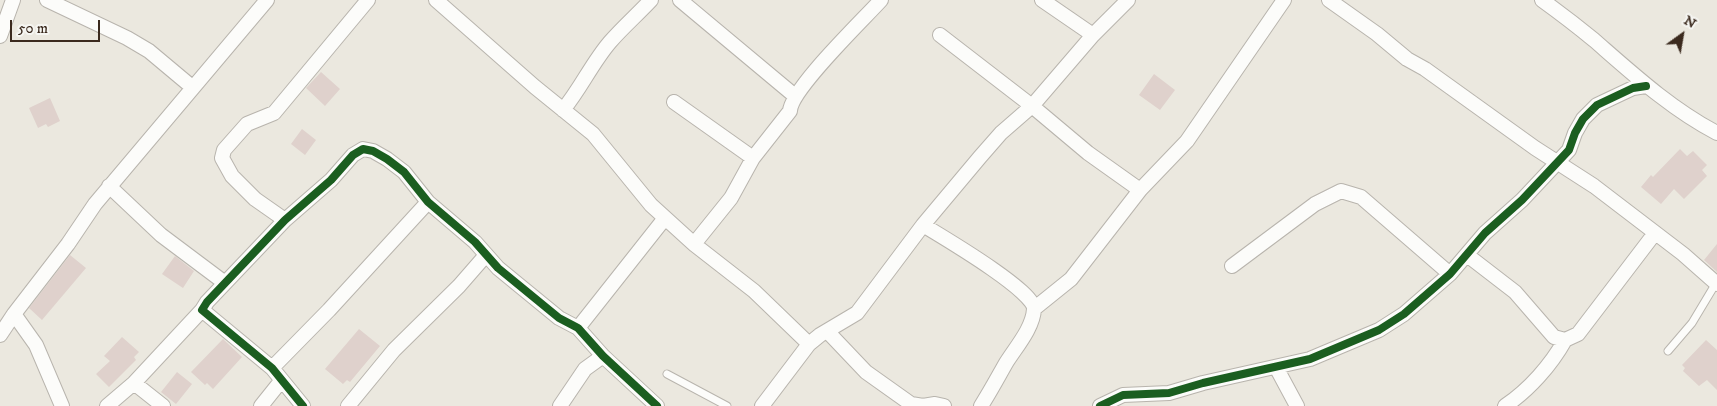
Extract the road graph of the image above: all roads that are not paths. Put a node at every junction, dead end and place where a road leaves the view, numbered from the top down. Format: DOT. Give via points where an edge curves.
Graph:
graph roads {
  1 [pos="13,0"];
  2 [pos="47,0"];
  3 [pos="267,0"];
  4 [pos="368,0"];
  5 [pos="436,0"];
  6 [pos="651,0"];
  7 [pos="680,0"];
  8 [pos="881,0"];
  9 [pos="1042,0"];
  10 [pos="1128,0"];
  11 [pos="1284,0"];
  12 [pos="1329,0"];
  13 [pos="1542,0"];
  14 [pos="1093,35"];
  15 [pos="0,36"];
  16 [pos="940,36"];
  17 [pos="1646,86"];
  18 [pos="192,87"];
  19 [pos="795,96"];
  20 [pos="674,102"];
  21 [pos="1032,106"];
  22 [pos="563,110"];
  23 [pos="1717,133"];
  24 [pos="753,158"];
  25 [pos="1559,162"];
  26 [pos="109,186"];
  27 [pos="1140,190"];
  28 [pos="428,202"];
  29 [pos="665,218"];
  30 [pos="285,220"];
  31 [pos="923,224"];
  32 [pos="1655,233"];
  33 [pos="695,245"];
  34 [pos="486,255"];
  35 [pos="1467,255"];
  36 [pos="1232,266"];
  37 [pos="1450,274"];
  38 [pos="225,283"];
  39 [pos="1717,283"];
  40 [pos="1035,308"];
  41 [pos="202,310"];
  42 [pos="14,314"];
  43 [pos="578,328"];
  44 [pos="827,331"];
  45 [pos="0,335"];
  46 [pos="1565,340"];
  47 [pos="809,344"];
  48 [pos="1668,351"];
  49 [pos="603,356"];
  50 [pos="1276,367"];
  51 [pos="272,368"];
  52 [pos="667,374"];
  53 [pos="281,381"];
  54 [pos="134,383"];
  55 [pos="911,405"];
  56 [pos="62,406"];
  57 [pos="107,406"];
  58 [pos="163,406"];
  59 [pos="261,406"];
  60 [pos="303,406"];
  61 [pos="348,406"];
  62 [pos="560,406"];
  63 [pos="657,406"];
  64 [pos="727,406"];
  65 [pos="762,406"];
  66 [pos="944,406"];
  67 [pos="981,406"];
  68 [pos="1100,406"];
  69 [pos="1297,406"];
  70 [pos="1505,406"];
  1 -- 15 [label="street"];
  2 -- 18 [label="street" via="149,51"];
  3 -- 18 [label="street"];
  4 -- 30 [label="street" via="274,113 247,124 224,150 222,158 232,176 255,199"];
  5 -- 22 [label="street"];
  6 -- 22 [label="street" via="610,42"];
  7 -- 19 [label="street"];
  8 -- 19 [label="street"];
  9 -- 14 [label="street"];
  10 -- 14 [label="street"];
  11 -- 27 [label="street" via="1187,141"];
  12 -- 25 [label="street" via="1406,59"];
  13 -- 17 [label="street"];
  14 -- 21 [label="street"];
  16 -- 21 [label="street"];
  17 -- 23 [label="street" via="1695,122"];
  17 -- 25 [label="street" via="1632,88 1598,105 1583,119 1569,150"];
  18 -- 26 [label="street"];
  19 -- 24 [label="street" via="790,112"];
  20 -- 24 [label="street"];
  21 -- 27 [label="street" via="1088,153"];
  21 -- 31 [label="street" via="1001,133"];
  22 -- 29 [label="street" via="593,134"];
  24 -- 33 [label="street" via="731,198"];
  25 -- 32 [label="street"];
  25 -- 35 [label="street" via="1485,233"];
  26 -- 38 [label="street" via="161,235"];
  26 -- 42 [label="street"];
  27 -- 40 [label="street" via="1071,279"];
  28 -- 30 [label="street" via="404,172 387,158 363,149"];
  28 -- 34 [label="street"];
  28 -- 51 [label="street"];
  29 -- 33 [label="street"];
  29 -- 43 [label="street"];
  30 -- 38 [label="street"];
  31 -- 40 [label="street" via="1023,292"];
  31 -- 44 [label="street" via="857,313"];
  32 -- 39 [label="street"];
  32 -- 46 [label="street" via="1578,334"];
  33 -- 47 [label="street" via="754,291"];
  34 -- 43 [label="street" via="559,318"];
  34 -- 61 [label="street" via="394,350"];
  35 -- 37 [label="street"];
  35 -- 46 [label="street" via="1515,292 1554,337"];
  36 -- 37 [label="street" via="1314,204 1341,191 1361,197"];
  37 -- 50 [label="street" via="1404,314 1379,330 1310,359"];
  38 -- 41 [label="street"];
  39 -- 48 [label="lane" via="1692,323"];
  40 -- 67 [label="street" via="1030,324"];
  41 -- 51 [label="street"];
  41 -- 54 [label="street"];
  42 -- 45 [label="street"];
  42 -- 56 [label="street" via="36,345"];
  43 -- 49 [label="street"];
  44 -- 47 [label="street"];
  44 -- 55 [label="street" via="866,372"];
  46 -- 70 [label="street" via="1556,357 1537,378"];
  47 -- 65 [label="street"];
  49 -- 62 [label="street" via="585,369"];
  49 -- 63 [label="street"];
  50 -- 68 [label="street" via="1169,392 1123,395"];
  50 -- 69 [label="street"];
  51 -- 53 [label="street"];
  52 -- 64 [label="lane"];
  53 -- 59 [label="street"];
  53 -- 60 [label="street"];
  54 -- 57 [label="street"];
  54 -- 58 [label="street"];
  55 -- 66 [label="street"];
}
